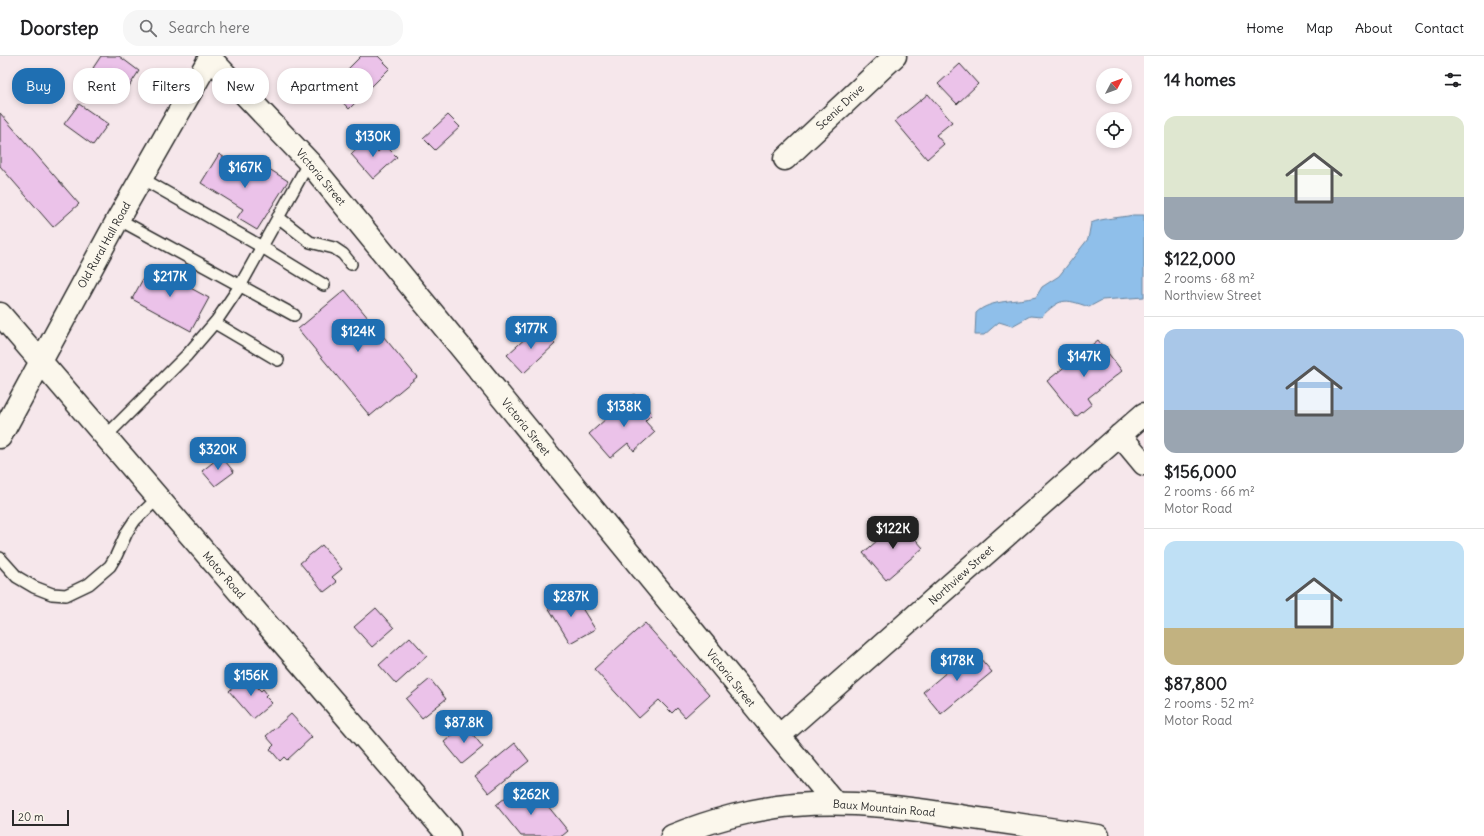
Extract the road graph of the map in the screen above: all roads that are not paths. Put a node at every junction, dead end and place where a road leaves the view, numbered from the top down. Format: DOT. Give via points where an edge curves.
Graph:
graph roads {
  1 [pos="895,56"];
  2 [pos="211,57"];
  3 [pos="785,159"];
  4 [pos="309,162"];
  5 [pos="141,178"];
  6 [pos="278,217"];
  7 [pos="118,219"];
  8 [pos="262,246"];
  9 [pos="351,264"];
  10 [pos="324,285"];
  11 [pos="240,286"];
  12 [pos="0,314"];
  13 [pos="294,315"];
  14 [pos="215,323"];
  15 [pos="278,360"];
  16 [pos="41,362"];
  17 [pos="1144,414"];
  18 [pos="1120,435"];
  19 [pos="0,437"];
  20 [pos="105,437"];
  21 [pos="1144,464"];
  22 [pos="158,498"];
  23 [pos="0,558"];
  24 [pos="779,736"];
  25 [pos="835,803"];
  26 [pos="686,834"];
  27 [pos="449,836"];
  28 [pos="1098,836"];
  1 -- 3 [label="street, Scenic Drive"];
  2 -- 4 [label="street, Victoria Street"];
  2 -- 5 [label="street, Old Rural Hall Road"];
  4 -- 6 [label="lane"];
  4 -- 24 [label="street, Victoria Street"];
  5 -- 7 [label="street, Old Rural Hall Road"];
  5 -- 8 [label="lane"];
  6 -- 8 [label="lane"];
  6 -- 9 [label="lane" via="310,242 334,248"];
  7 -- 11 [label="lane"];
  7 -- 16 [label="street, Old Rural Hall Road"];
  8 -- 10 [label="lane"];
  8 -- 11 [label="lane"];
  11 -- 13 [label="lane"];
  11 -- 14 [label="lane"];
  12 -- 16 [label="street, Motor Road"];
  14 -- 15 [label="lane"];
  14 -- 20 [label="lane" via="187,355"];
  16 -- 19 [label="street, Old Rural Hall Road"];
  16 -- 20 [label="street, Motor Road"];
  17 -- 18 [label="street, Northview Street"];
  18 -- 21 [label="street"];
  18 -- 24 [label="street, Northview Street"];
  20 -- 22 [label="street, Motor Road"];
  22 -- 23 [label="lane" via="135,520 110,566 89,584 66,595 52,594 34,587 17,576"];
  22 -- 27 [label="street, Motor Road"];
  24 -- 25 [label="street, Victoria Street"];
  25 -- 26 [label="street, Baux Mountain Road" via="768,808"];
  25 -- 28 [label="street, Baux Mountain Road" via="935,812"];
}
